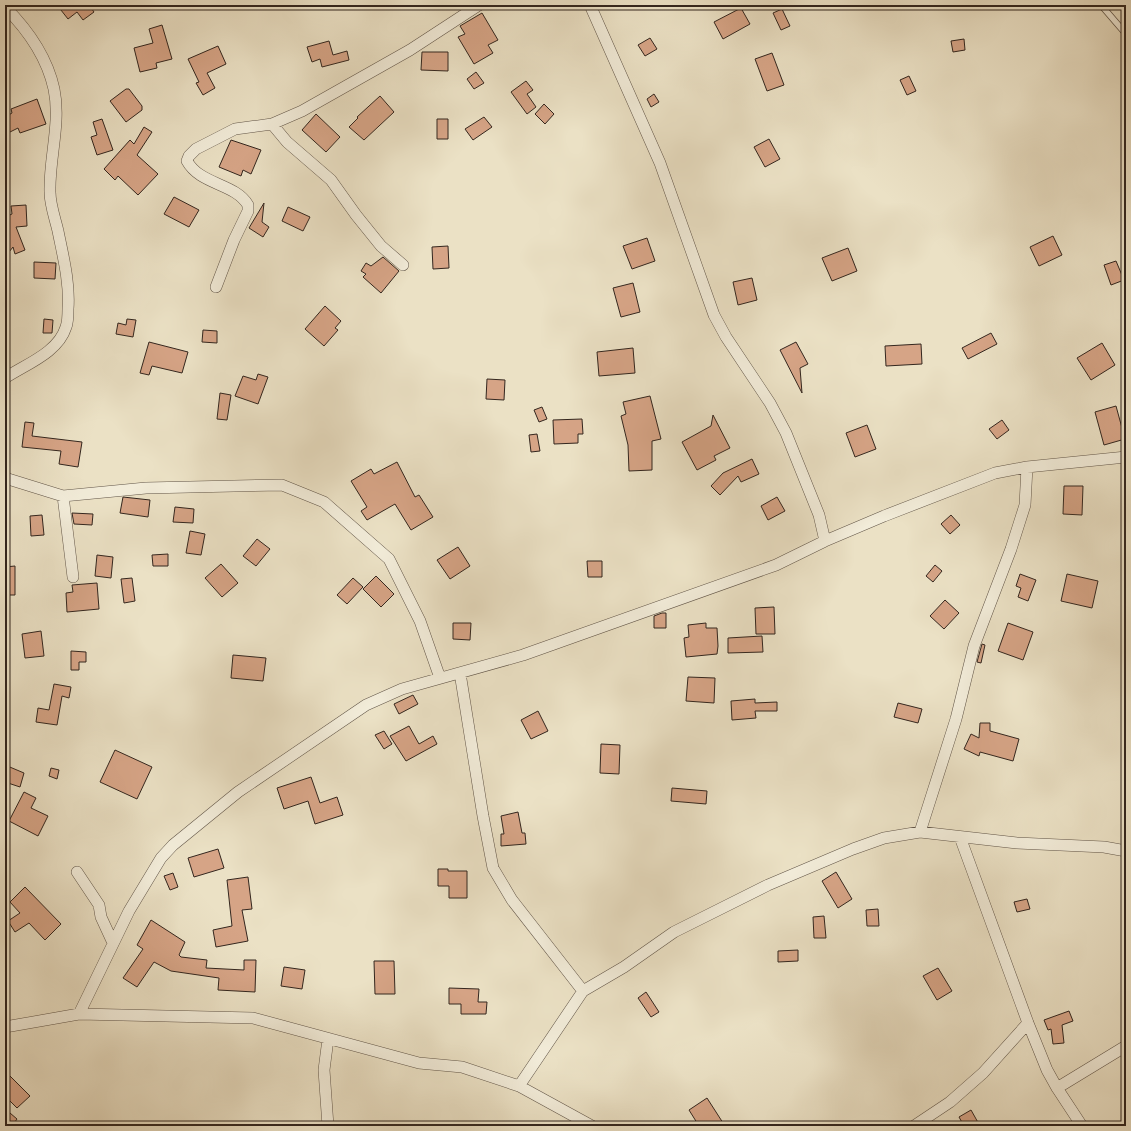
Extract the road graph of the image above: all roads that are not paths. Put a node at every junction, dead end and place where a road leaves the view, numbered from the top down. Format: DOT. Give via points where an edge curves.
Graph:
graph roads {
  1 [pos="479,5"];
  2 [pos="590,5"];
  3 [pos="1101,5"];
  4 [pos="5,7"];
  5 [pos="1126,34"];
  6 [pos="272,124"];
  7 [pos="403,265"];
  8 [pos="216,288"];
  9 [pos="5,378"];
  10 [pos="1126,399"];
  11 [pos="1126,404"];
  12 [pos="1126,457"];
  13 [pos="1028,467"];
  14 [pos="5,478"];
  15 [pos="63,496"];
  16 [pos="825,541"];
  17 [pos="73,577"];
  18 [pos="460,673"];
  19 [pos="440,678"];
  20 [pos="920,832"];
  21 [pos="960,837"];
  22 [pos="1126,851"];
  23 [pos="77,872"];
  24 [pos="113,943"];
  25 [pos="583,992"];
  26 [pos="79,1014"];
  27 [pos="1028,1023"];
  28 [pos="5,1026"];
  29 [pos="328,1038"];
  30 [pos="1126,1046"];
  31 [pos="519,1086"];
  32 [pos="1057,1088"];
  33 [pos="328,1126"];
  34 [pos="592,1126"];
  35 [pos="914,1126"];
  36 [pos="1082,1126"];
  1 -- 6 [label="street" via="410,50 302,111"];
  2 -- 16 [label="street" via="660,163 714,315 786,433 819,515"];
  3 -- 5 [label="lane"];
  4 -- 9 [label="street" via="36,44 49,70 54,90 56,109 50,193 67,280 68,303 67,326 62,338 51,350"];
  6 -- 7 [label="street" via="287,142 331,180 381,246"];
  6 -- 8 [label="street" via="235,129 196,149 187,161 195,172 239,195 248,205 248,211"];
  10 -- 11 [label="lane"];
  12 -- 13 [label="street"];
  13 -- 16 [label="street" via="987,476"];
  13 -- 20 [label="street" via="1025,505 974,646 956,719"];
  14 -- 15 [label="street"];
  15 -- 17 [label="street"];
  15 -- 19 [label="street" via="146,488 282,485 324,502 389,559 420,620"];
  16 -- 18 [label="street" via="769,567 531,652"];
  18 -- 19 [label="street"];
  18 -- 25 [label="street" via="482,816 494,868 512,900"];
  19 -- 24 [label="street" via="402,689 366,705 238,792 173,845 161,858 146,880"];
  20 -- 21 [label="street"];
  20 -- 25 [label="street" via="884,838 768,885 674,932"];
  21 -- 22 [label="street" via="1017,843 1104,847"];
  21 -- 27 [label="street"];
  23 -- 24 [label="street" via="98,905"];
  24 -- 26 [label="street"];
  25 -- 31 [label="street"];
  26 -- 28 [label="street"];
  26 -- 29 [label="street" via="253,1018"];
  27 -- 32 [label="street"];
  27 -- 35 [label="street" via="983,1073 950,1102"];
  29 -- 31 [label="street" via="419,1063 462,1067"];
  29 -- 33 [label="street" via="324,1070"];
  30 -- 32 [label="street"];
  31 -- 34 [label="street"];
  32 -- 36 [label="street"];
}
